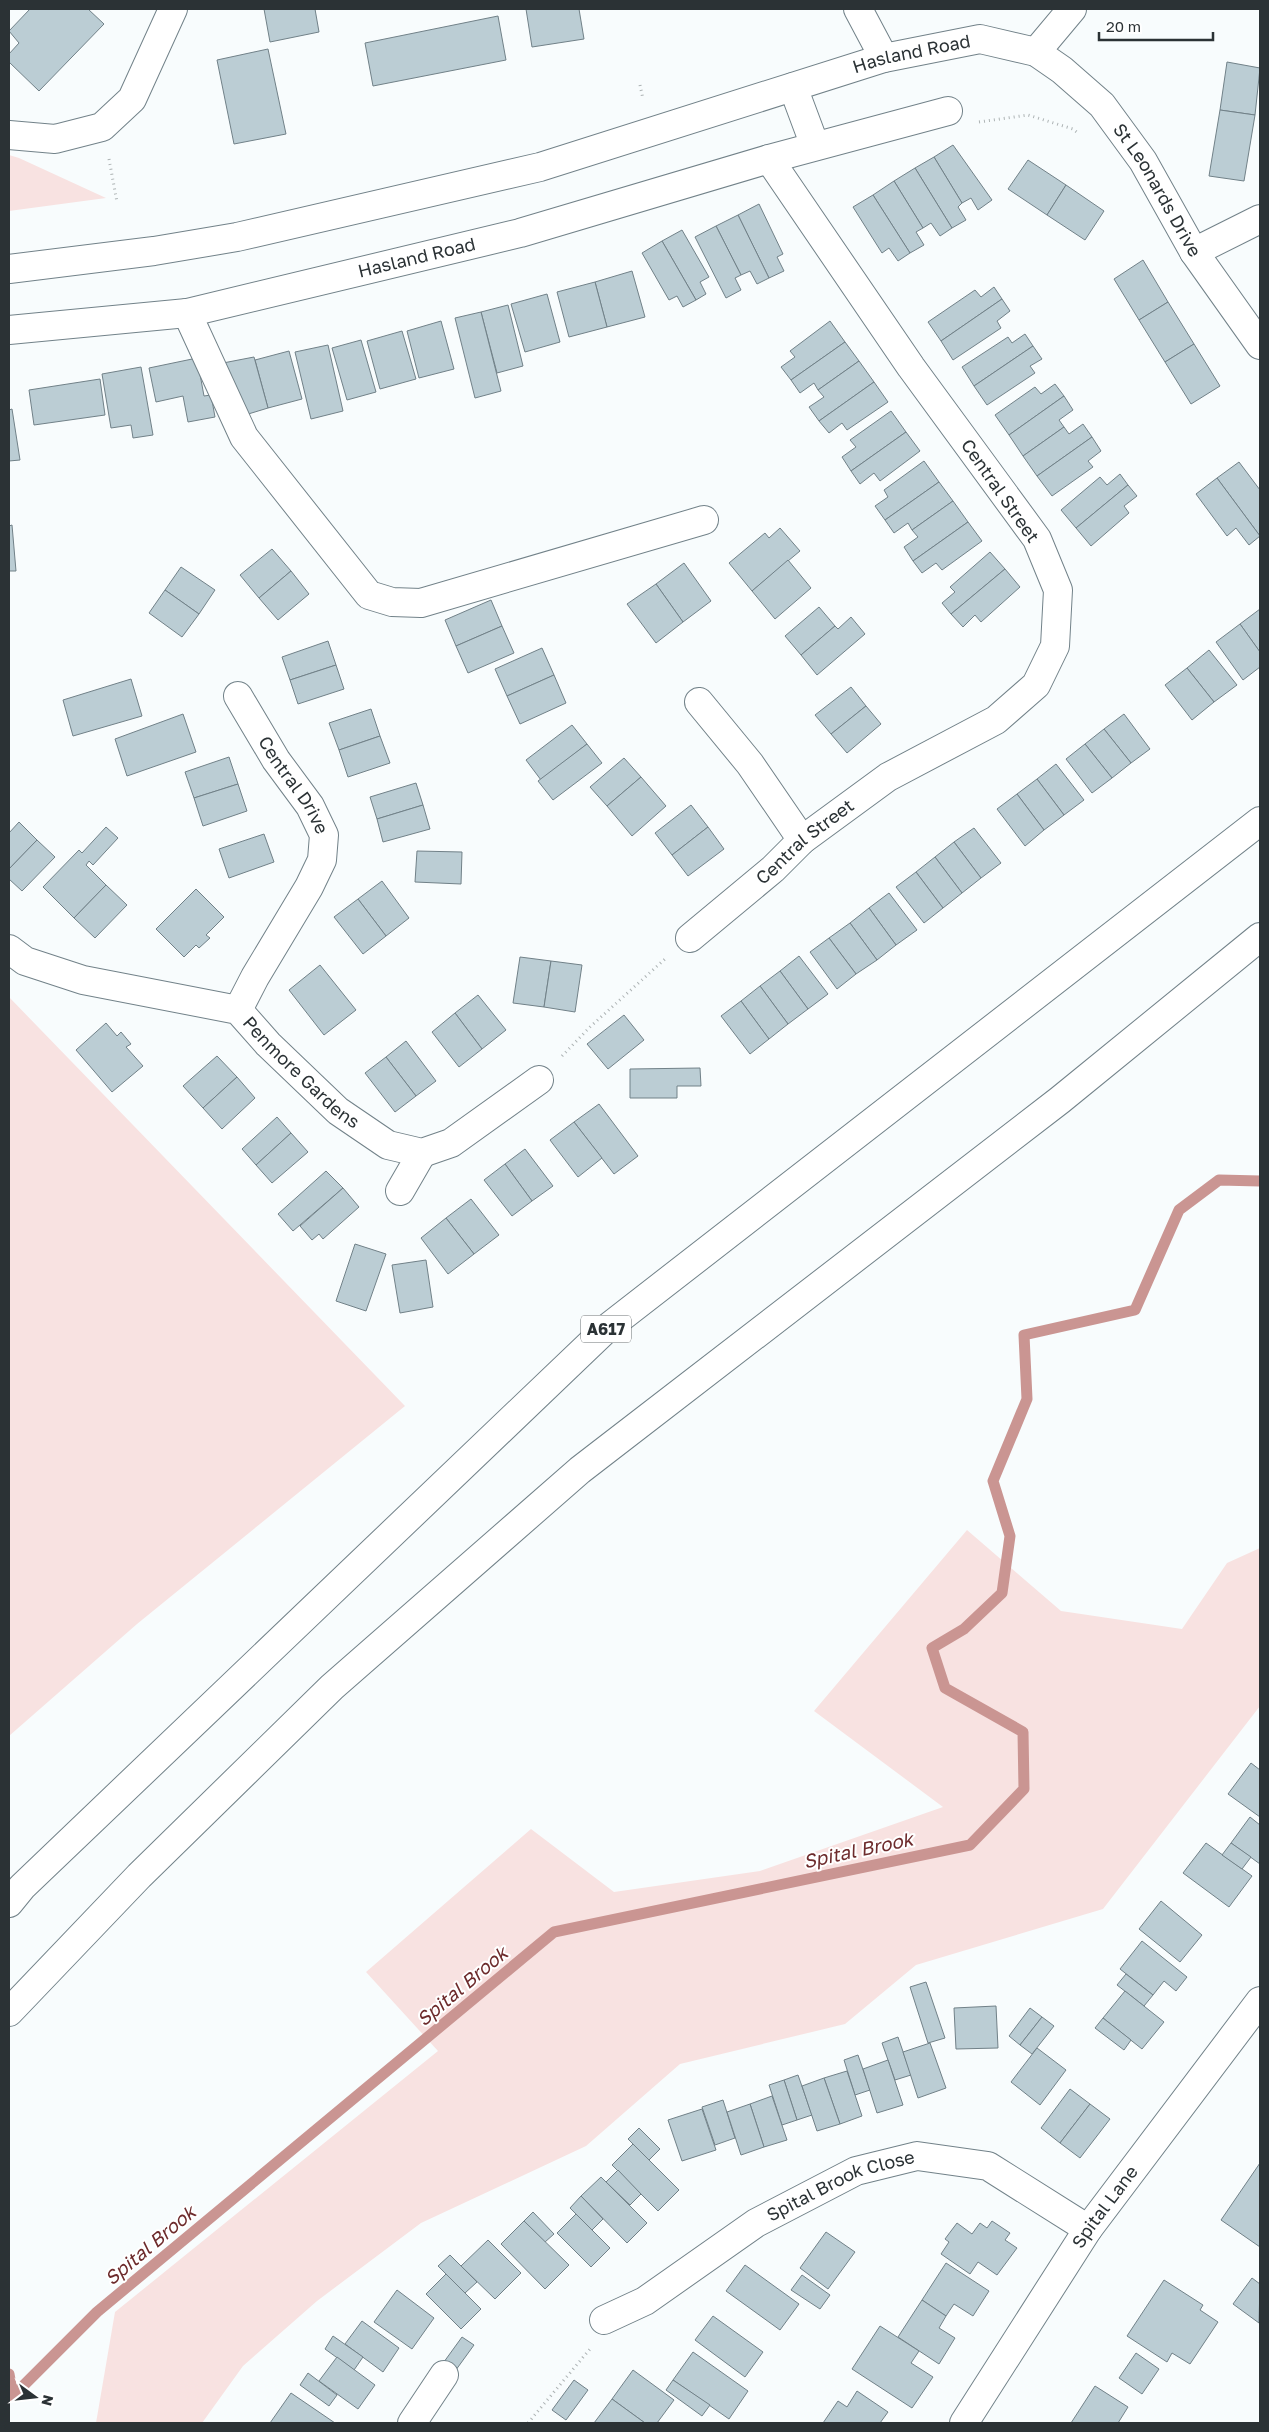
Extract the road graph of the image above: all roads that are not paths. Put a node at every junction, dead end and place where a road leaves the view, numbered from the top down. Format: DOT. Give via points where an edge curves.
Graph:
graph roads {
  1 [pos="172,9"];
  2 [pos="858,9"];
  3 [pos="1072,9"];
  4 [pos="1036,52"];
  5 [pos="884,58"];
  6 [pos="792,87"];
  7 [pos="948,111"];
  8 [pos="9,135"];
  9 [pos="816,146"];
  10 [pos="769,159"];
  11 [pos="1260,219"];
  12 [pos="1194,252"];
  13 [pos="9,269"];
  14 [pos="187,313"];
  15 [pos="9,330"];
  16 [pos="1260,344"];
  17 [pos="704,520"];
  18 [pos="238,696"];
  19 [pos="699,702"];
  20 [pos="1260,821"];
  21 [pos="802,840"];
  22 [pos="1260,937"];
  23 [pos="690,938"];
  24 [pos="9,949"];
  25 [pos="238,1010"];
  26 [pos="539,1080"];
  27 [pos="422,1153"];
  28 [pos="400,1191"];
  29 [pos="9,1903"];
  30 [pos="1260,2001"];
  31 [pos="9,2012"];
  32 [pos="1088,2230"];
  33 [pos="604,2320"];
  34 [pos="444,2375"];
  35 [pos="412,2423"];
  36 [pos="964,2423"];
  1 -- 8 [label="main road" via="132,99 102,127 55,140"];
  2 -- 5 [label="main road"];
  3 -- 4 [label="main road"];
  4 -- 5 [label="main road, Hasland Road" via="980,39"];
  4 -- 12 [label="main road, St Leonards Drive" via="1062,70 1102,106 1143,161"];
  5 -- 6 [label="main road, Hasland Road"];
  6 -- 9 [label="main road"];
  6 -- 13 [label="main road, Hasland Road" via="521,171 237,237"];
  7 -- 9 [label="main road, Hasland Road"];
  9 -- 10 [label="main road, Hasland Road"];
  10 -- 14 [label="main road, Hasland Road" via="520,233"];
  10 -- 21 [label="main road, Central Street" via="911,367 1037,539 1058,590 1055,646 1036,685 996,720 888,777"];
  11 -- 12 [label="main road"];
  12 -- 16 [label="main road, St Leonards Drive"];
  14 -- 15 [label="main road, Hasland Road"];
  14 -- 17 [label="main road" via="244,438 369,596 392,602 420,603"];
  18 -- 25 [label="main road, Central Drive" via="276,760 310,806 324,835 322,860 309,887"];
  19 -- 21 [label="main road" via="750,764"];
  20 -- 29 [label="main road, A617" via="606,1329 22,1887"];
  21 -- 23 [label="main road, Central Street" via="773,869"];
  22 -- 31 [label="main road" via="1060,1100 580,1470 332,1687 139,1876"];
  24 -- 25 [label="main road, Penmore Gardens" via="25,961 83,980"];
  25 -- 27 [label="main road, Penmore Gardens" via="268,1044 338,1111 388,1145"];
  26 -- 27 [label="main road" via="451,1143"];
  27 -- 28 [label="main road"];
  30 -- 32 [label="main road, Spital Lane"];
  32 -- 33 [label="main road, Spital Brook Close" via="988,2166 917,2156 856,2171 756,2223 645,2301"];
  32 -- 36 [label="main road, Spital Lane"];
  34 -- 35 [label="main road"];
}
